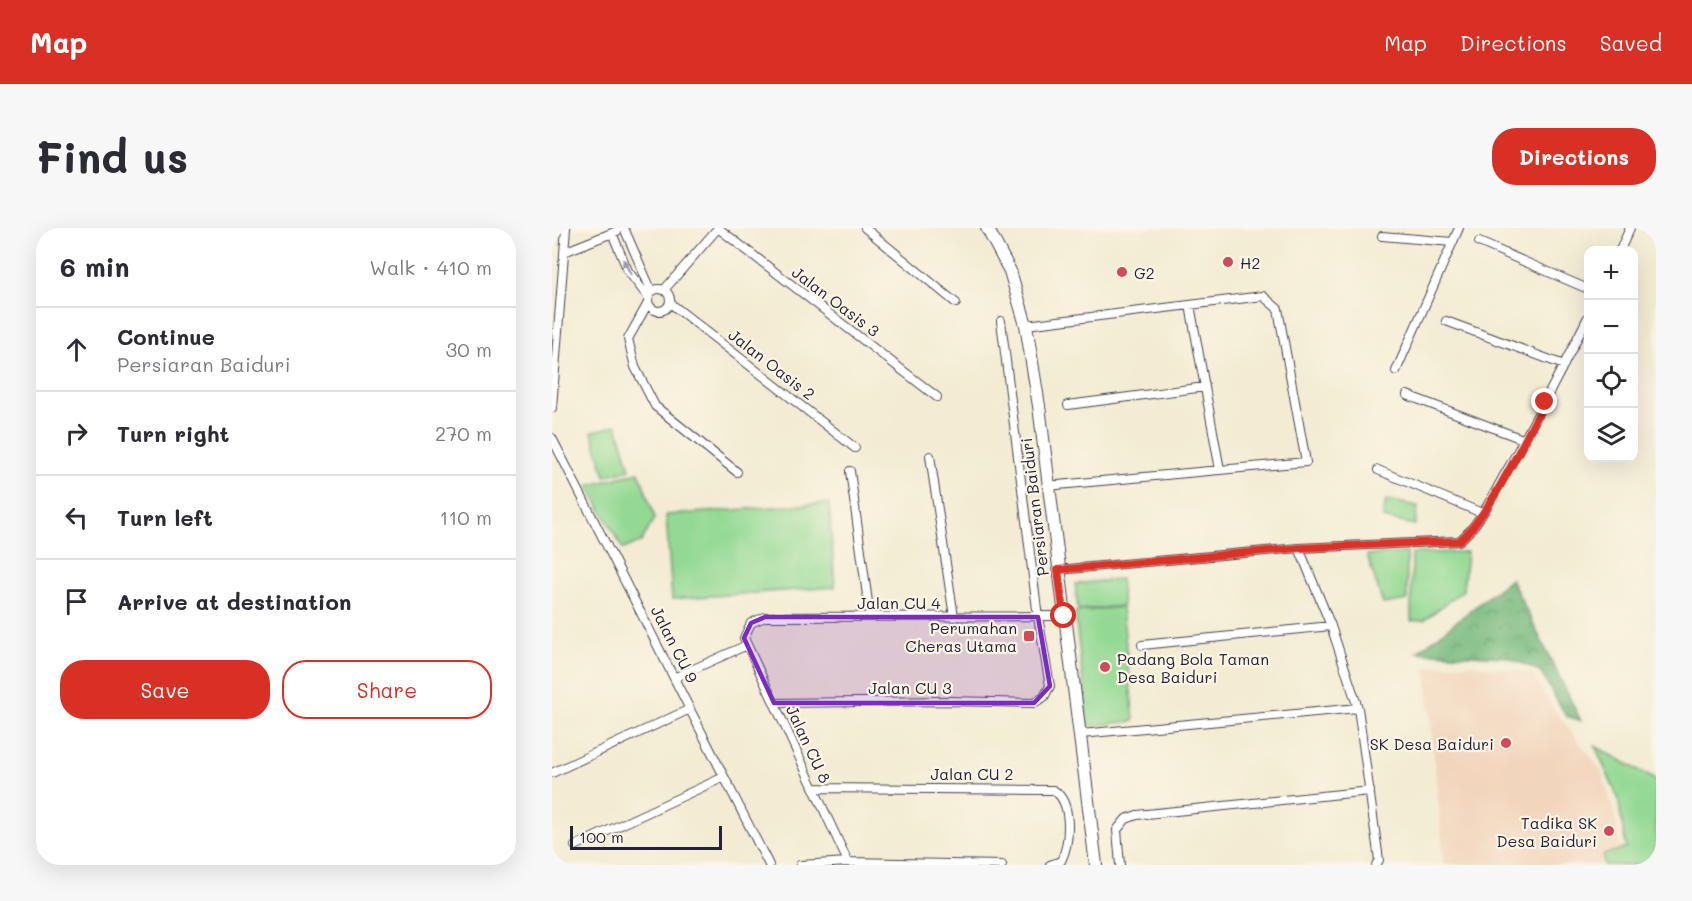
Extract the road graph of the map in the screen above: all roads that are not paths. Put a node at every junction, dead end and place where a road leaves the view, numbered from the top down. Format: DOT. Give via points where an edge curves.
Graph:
graph roads {
  1 [pos="566,228"];
  2 [pos="624,228"];
  3 [pos="718,228"];
  4 [pos="865,228"];
  5 [pos="987,228"];
  6 [pos="1459,228"];
  7 [pos="1630,228"];
  8 [pos="612,233"];
  9 [pos="1382,236"];
  10 [pos="1452,242"];
  11 [pos="1479,242"];
  12 [pos="1622,246"];
  13 [pos="564,252"];
  14 [pos="1584,288"];
  15 [pos="664,290"];
  16 [pos="650,297"];
  17 [pos="670,303"];
  18 [pos="956,303"];
  19 [pos="1190,304"];
  20 [pos="1001,321"];
  21 [pos="1446,321"];
  22 [pos="1584,324"];
  23 [pos="1026,325"];
  24 [pos="1564,365"];
  25 [pos="1396,371"];
  26 [pos="1205,387"];
  27 [pos="1407,395"];
  28 [pos="937,397"];
  29 [pos="1068,405"];
  30 [pos="552,408"];
  31 [pos="552,438"];
  32 [pos="1525,440"];
  33 [pos="855,448"];
  34 [pos="930,456"];
  35 [pos="1220,470"];
  36 [pos="1378,470"];
  37 [pos="850,471"];
  38 [pos="737,472"];
  39 [pos="1047,486"];
  40 [pos="1482,513"];
  41 [pos="1299,548"];
  42 [pos="1058,570"];
  43 [pos="1064,616"];
  44 [pos="870,617"];
  45 [pos="954,617"];
  46 [pos="1038,617"];
  47 [pos="1331,627"];
  48 [pos="746,641"];
  49 [pos="1142,645"];
  50 [pos="676,677"];
  51 [pos="774,703"];
  52 [pos="1358,708"];
  53 [pos="690,709"];
  54 [pos="1082,734"];
  55 [pos="552,773"];
  56 [pos="724,777"];
  57 [pos="814,788"];
  58 [pos="1370,791"];
  59 [pos="575,846"];
  60 [pos="848,862"];
  61 [pos="769,865"];
  62 [pos="800,865"];
  63 [pos="1002,865"];
  64 [pos="1050,865"];
  65 [pos="1096,865"];
  66 [pos="1120,865"];
  67 [pos="1376,865"];
  1 -- 13 [label="street"];
  2 -- 8 [label="street"];
  2 -- 16 [label="street"];
  3 -- 15 [label="street"];
  3 -- 28 [label="street, Jalan Oasis 3"];
  4 -- 18 [label="street"];
  5 -- 23 [label="street, Persiaran Baiduri" via="1010,270"];
  6 -- 10 [label="street"];
  7 -- 12 [label="street"];
  8 -- 13 [label="street"];
  16 -- 8 [label="street, one-way" via="628,271"];
  9 -- 10 [label="street"];
  10 -- 25 [label="street"];
  11 -- 14 [label="street"];
  13 -- 30 [label="street"];
  15 -- 16 [label="street"];
  15 -- 17 [label="street"];
  16 -- 17 [label="street" via="651,308 662,311"];
  16 -- 38 [label="street" via="628,339 635,367 655,406"];
  17 -- 33 [label="street, Jalan Oasis 2"];
  19 -- 23 [label="street"];
  19 -- 26 [label="street"];
  19 -- 35 [label="street" via="1263,296 1278,309 1306,462"];
  20 -- 46 [label="street"];
  21 -- 24 [label="street"];
  22 -- 24 [label="street"];
  23 -- 39 [label="street, Persiaran Baiduri"];
  24 -- 32 [label="street"];
  26 -- 29 [label="street"];
  26 -- 35 [label="street"];
  27 -- 32 [label="street"];
  31 -- 50 [label="street, Jalan CU 9"];
  32 -- 40 [label="street"];
  34 -- 45 [label="street"];
  35 -- 39 [label="street"];
  36 -- 40 [label="street"];
  37 -- 44 [label="street"];
  39 -- 42 [label="street, Persiaran Baiduri"];
  40 -- 41 [label="street" via="1459,541"];
  41 -- 42 [label="street"];
  41 -- 47 [label="street"];
  42 -- 43 [label="street, Persiaran Baiduri"];
  43 -- 46 [label="street, Jalan CU 4"];
  43 -- 54 [label="street, Persiaran Baiduri"];
  44 -- 45 [label="street, Jalan CU 4"];
  44 -- 48 [label="street, Jalan CU 4" via="765,617 751,623"];
  45 -- 46 [label="street, Jalan CU 4"];
  46 -- 51 [label="street, Jalan CU 3" via="1050,686 1034,703"];
  47 -- 49 [label="street"];
  47 -- 52 [label="street"];
  48 -- 50 [label="street"];
  48 -- 51 [label="street, Jalan CU 8"];
  50 -- 53 [label="street, Jalan CU 9"];
  51 -- 57 [label="street, Jalan CU 8"];
  52 -- 54 [label="street"];
  52 -- 58 [label="street"];
  53 -- 55 [label="street"];
  53 -- 56 [label="street, Jalan CU 9"];
  54 -- 65 [label="street, Persiaran Baiduri"];
  56 -- 59 [label="street"];
  56 -- 61 [label="street, Jalan CU 9"];
  57 -- 60 [label="street, Jalan CU 8"];
  57 -- 64 [label="street, Jalan CU 2" via="1053,790 1061,794 1065,804 1067,849 1061,861"];
  58 -- 66 [label="street" via="1137,815 1126,819 1117,830"];
  58 -- 67 [label="street" via="1379,860"];
  60 -- 62 [label="street"];
  60 -- 63 [label="street"];
}
